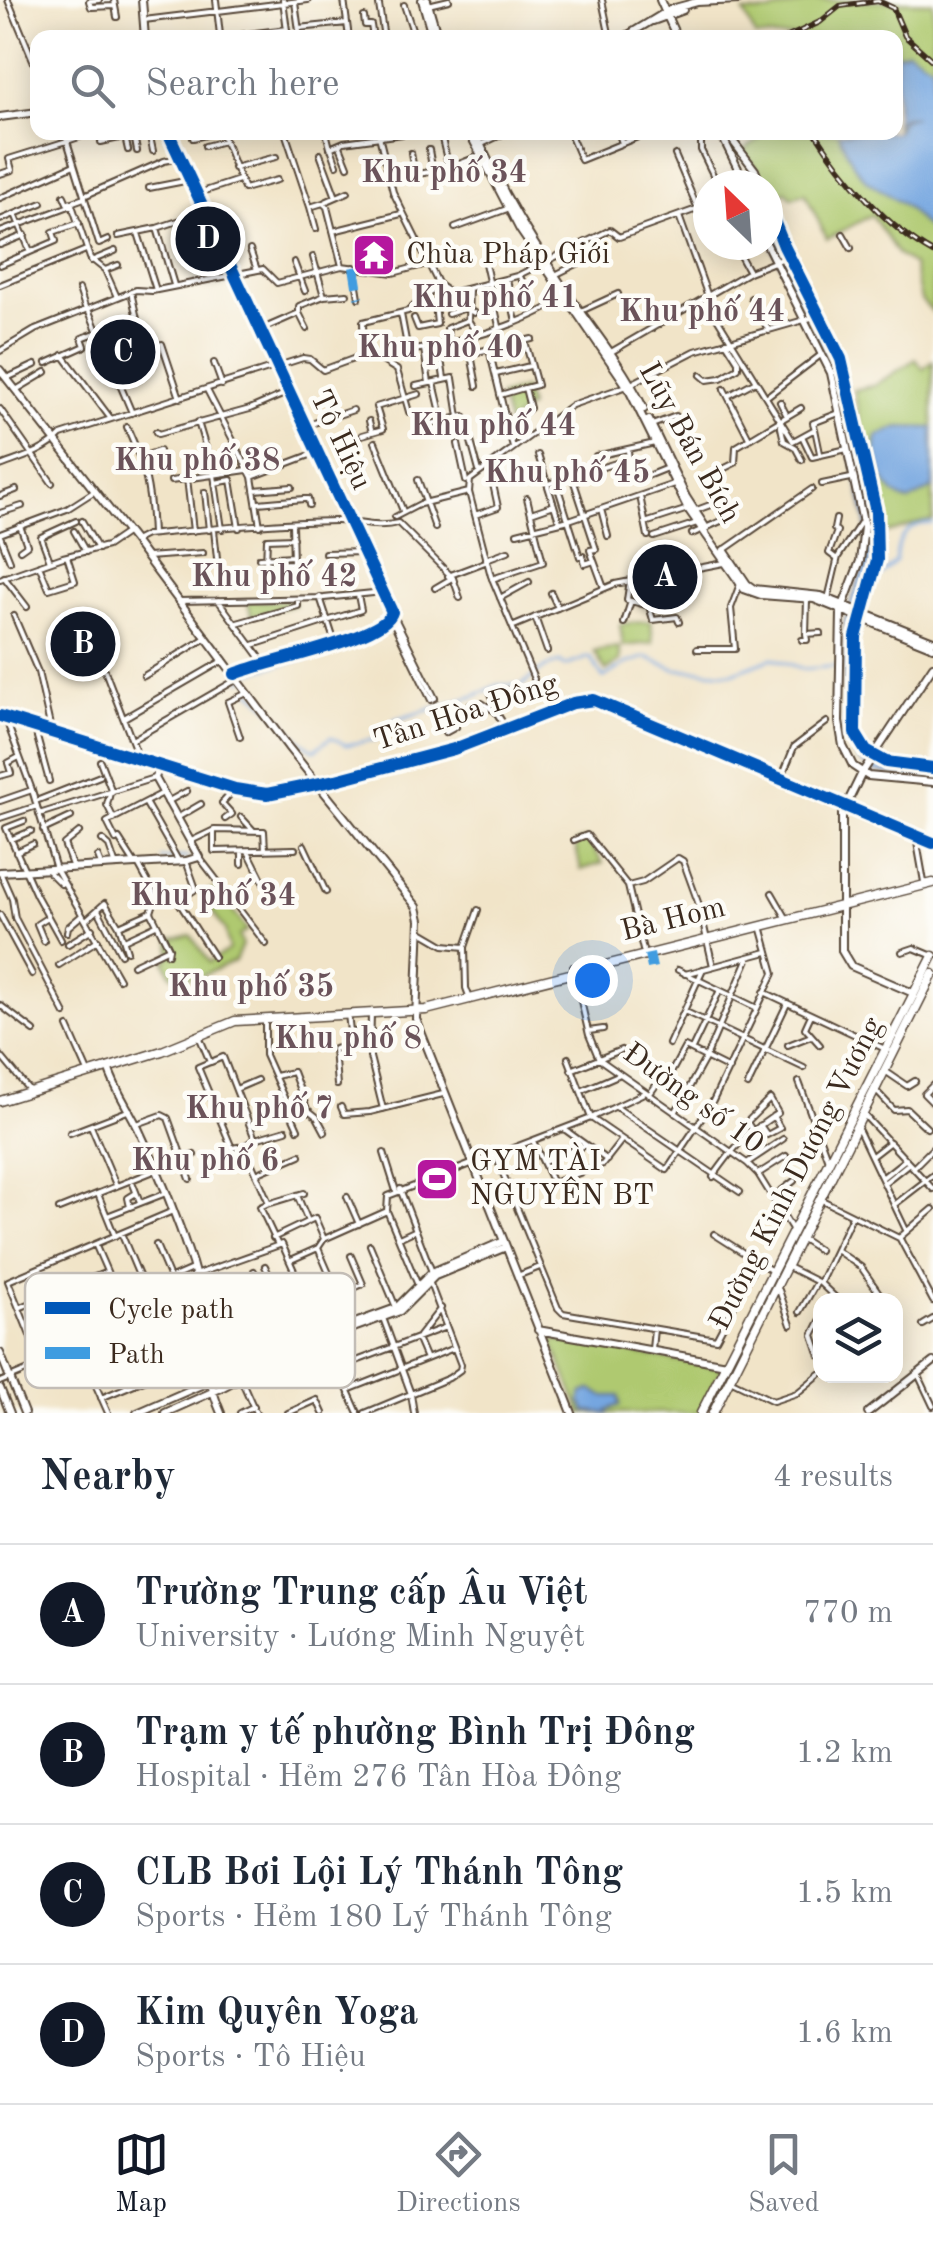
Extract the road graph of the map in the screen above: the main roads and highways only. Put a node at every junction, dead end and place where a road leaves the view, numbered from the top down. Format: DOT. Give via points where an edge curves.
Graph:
graph roads {
  1 [pos="929,884"];
  2 [pos="786,918"];
  3 [pos="707,937"];
  4 [pos="933,956"];
  5 [pos="933,964"];
  6 [pos="574,970"];
  7 [pos="933,974"];
  8 [pos="933,983"];
  9 [pos="919,996"];
  10 [pos="0,1101"];
  11 [pos="864,1116"];
  12 [pos="798,1235"];
  13 [pos="777,1289"];
  14 [pos="720,1393"];
  15 [pos="709,1413"];
  1 -- 2 [label="main road, Bà Hom"];
  2 -- 3 [label="main road, Bà Hom"];
  2 -- 3 [label="main road, Bà Hom"];
  3 -- 6 [label="main road, Bà Hom"];
  3 -- 6 [label="main road, Bà Hom"];
  4 -- 9 [label="main road, Đường Kinh Dương Vương"];
  5 -- 9 [label="main road, Đường Kinh Dương Vương"];
  6 -- 10 [label="main road, Bà Hom" via="417,1009 235,1021"];
  7 -- 9 [label="main road, Đường Kinh Dương Vương"];
  8 -- 9 [label="main road, Đường Kinh Dương Vương"];
  9 -- 11 [label="main road, Đường Kinh Dương Vương"];
  9 -- 11 [label="main road, Đường Kinh Dương Vương"];
  9 -- 12 [label="main road, Đường Kinh Dương Vương"];
  11 -- 12 [label="main road, Đường Kinh Dương Vương"];
  11 -- 12 [label="main road, Đường Kinh Dương Vương" via="824,1201"];
  12 -- 13 [label="main road, Đường Kinh Dương Vương"];
  12 -- 13 [label="main road, Đường Kinh Dương Vương"];
  12 -- 14 [label="main road, Đường Kinh Dương Vương" via="728,1364"];
  13 -- 14 [label="main road, Đường Kinh Dương Vương"];
  13 -- 14 [label="main road, Đường Kinh Dương Vương" via="734,1382"];
  14 -- 15 [label="main road, Đường Kinh Dương Vương"];
  14 -- 15 [label="main road, Đường Kinh Dương Vương"];
}
